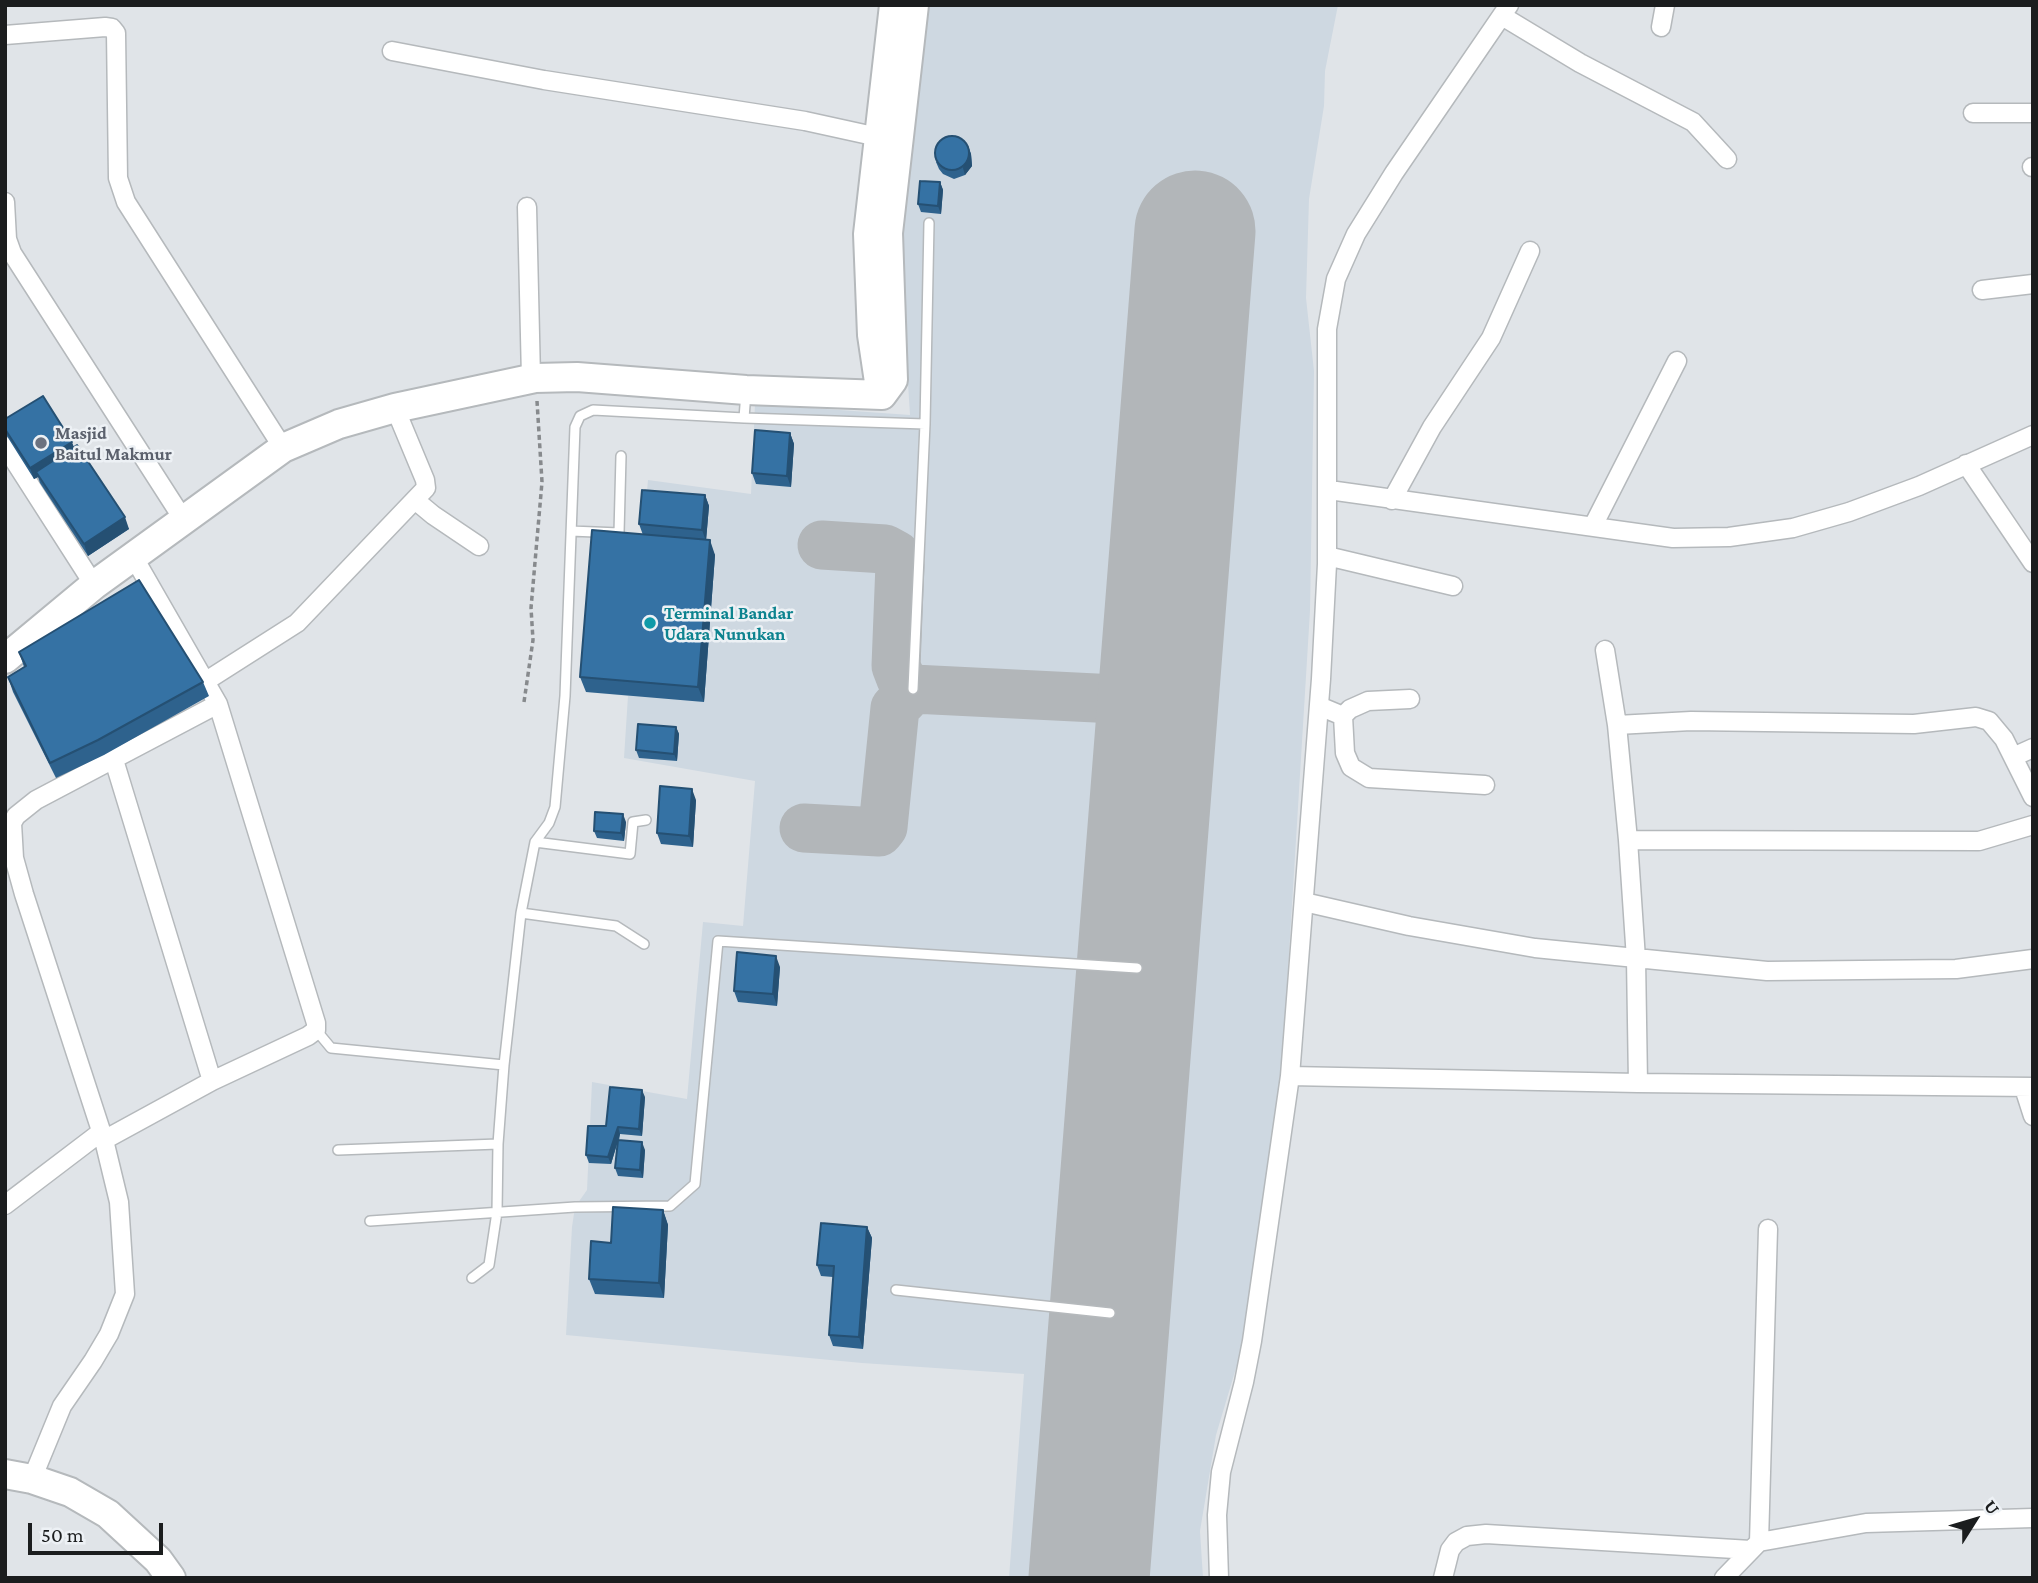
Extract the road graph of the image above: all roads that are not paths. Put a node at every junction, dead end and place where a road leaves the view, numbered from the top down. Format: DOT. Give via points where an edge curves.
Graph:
graph roads {
  1 [pos="894,5"];
  2 [pos="914,5"];
  3 [pos="1665,5"];
  4 [pos="1505,11"];
  5 [pos="1661,27"];
  6 [pos="5,35"];
  7 [pos="392,51"];
  8 [pos="1973,113"];
  9 [pos="2033,113"];
  10 [pos="878,137"];
  11 [pos="1727,159"];
  12 [pos="5,202"];
  13 [pos="527,207"];
  14 [pos="929,223"];
  15 [pos="1530,251"];
  16 [pos="2033,284"];
  17 [pos="1982,290"];
  18 [pos="1677,361"];
  19 [pos="533,378"];
  20 [pos="746,390"];
  21 [pos="881,395"];
  22 [pos="395,408"];
  23 [pos="744,418"];
  24 [pos="925,424"];
  25 [pos="2033,435"];
  26 [pos="5,446"];
  27 [pos="282,448"];
  28 [pos="621,456"];
  29 [pos="1966,464"];
  30 [pos="1329,490"];
  31 [pos="415,500"];
  32 [pos="1392,500"];
  33 [pos="183,519"];
  34 [pos="1594,526"];
  35 [pos="571,531"];
  36 [pos="479,546"];
  37 [pos="133,556"];
  38 [pos="1327,556"];
  39 [pos="2033,563"];
  40 [pos="94,585"];
  41 [pos="1453,586"];
  42 [pos="1605,650"];
  43 [pos="5,659"];
  44 [pos="206,681"];
  45 [pos="913,689"];
  46 [pos="1410,699"];
  47 [pos="218,704"];
  48 [pos="1319,706"];
  49 [pos="1343,716"];
  50 [pos="1617,725"];
  51 [pos="2033,748"];
  52 [pos="2013,757"];
  53 [pos="114,760"];
  54 [pos="1485,785"];
  55 [pos="2033,797"];
  56 [pos="646,820"];
  57 [pos="2033,825"];
  58 [pos="1628,840"];
  59 [pos="535,842"];
  60 [pos="1304,902"];
  61 [pos="521,913"];
  62 [pos="644,944"];
  63 [pos="1636,958"];
  64 [pos="2033,958"];
  65 [pos="1137,968"];
  66 [pos="316,1030"];
  67 [pos="504,1065"];
  68 [pos="1290,1076"];
  69 [pos="212,1081"];
  70 [pos="1638,1083"];
  71 [pos="2028,1088"];
  72 [pos="2033,1116"];
  73 [pos="103,1136"];
  74 [pos="498,1144"];
  75 [pos="338,1150"];
  76 [pos="5,1205"];
  77 [pos="497,1212"];
  78 [pos="370,1221"];
  79 [pos="1768,1229"];
  80 [pos="472,1278"];
  81 [pos="896,1290"];
  82 [pos="1110,1313"];
  83 [pos="18,1476"];
  84 [pos="2033,1518"];
  85 [pos="1755,1546"];
  86 [pos="171,1578"];
  87 [pos="1219,1578"];
  88 [pos="1443,1578"];
  89 [pos="1724,1578"];
  1 -- 10 [label="highway"];
  2 -- 21 [label="highway" via="888,233 893,380"];
  3 -- 5 [label="street"];
  4 -- 11 [label="street" via="1580,64 1693,122"];
  4 -- 30 [label="street" via="1394,173 1356,234 1336,279 1327,329"];
  6 -- 27 [label="street" via="105,27 116,33 118,178 126,202"];
  7 -- 10 [label="street"];
  8 -- 9 [label="street"];
  10 -- 21 [label="highway" via="868,234 872,335"];
  12 -- 33 [label="street" via="12,253"];
  13 -- 19 [label="street"];
  14 -- 24 [label="lane"];
  15 -- 32 [label="street" via="1491,338 1432,426"];
  16 -- 17 [label="street"];
  18 -- 34 [label="street"];
  19 -- 20 [label="highway" via="578,377"];
  19 -- 22 [label="highway"];
  20 -- 21 [label="highway"];
  20 -- 23 [label="lane"];
  22 -- 27 [label="highway" via="339,424"];
  22 -- 31 [label="street" via="425,480 426,488"];
  23 -- 24 [label="lane"];
  23 -- 35 [label="lane" via="593,410 580,416 575,427"];
  24 -- 45 [label="lane"];
  25 -- 29 [label="street"];
  26 -- 40 [label="street"];
  27 -- 33 [label="highway"];
  28 -- 35 [label="lane" via="619,533"];
  29 -- 34 [label="street" via="1849,512 1793,528 1729,537 1673,538"];
  29 -- 39 [label="street"];
  30 -- 32 [label="street"];
  30 -- 38 [label="street"];
  31 -- 36 [label="street"];
  31 -- 44 [label="street" via="297,623"];
  32 -- 34 [label="street"];
  33 -- 37 [label="highway"];
  35 -- 59 [label="lane" via="565,696 555,807"];
  37 -- 40 [label="highway"];
  37 -- 44 [label="street"];
  38 -- 41 [label="street"];
  38 -- 48 [label="street"];
  40 -- 43 [label="highway"];
  42 -- 50 [label="street"];
  44 -- 47 [label="street"];
  46 -- 49 [label="street" via="1368,701"];
  47 -- 53 [label="street"];
  47 -- 66 [label="street"];
  48 -- 49 [label="street"];
  48 -- 60 [label="street"];
  49 -- 54 [label="street" via="1345,753 1351,767 1369,778"];
  50 -- 52 [label="street" via="1690,721 1914,724 1976,717 1989,721"];
  50 -- 58 [label="street"];
  51 -- 52 [label="street"];
  52 -- 55 [label="street"];
  53 -- 69 [label="street"];
  53 -- 73 [label="street" via="36,800 16,816 11,835 23,894"];
  56 -- 59 [label="lane" via="633,822 630,854"];
  57 -- 58 [label="street" via="1979,841"];
  58 -- 63 [label="street"];
  59 -- 61 [label="lane"];
  60 -- 63 [label="street" via="1535,948"];
  60 -- 68 [label="street"];
  61 -- 62 [label="lane" via="616,926"];
  61 -- 67 [label="lane"];
  63 -- 64 [label="street" via="1767,971 1956,969"];
  63 -- 70 [label="street"];
  65 -- 77 [label="lane" via="718,941 695,1184 670,1206"];
  66 -- 67 [label="lane" via="331,1048"];
  66 -- 69 [label="street"];
  67 -- 74 [label="lane"];
  68 -- 70 [label="street"];
  68 -- 87 [label="street" via="1252,1341 1221,1472"];
  69 -- 73 [label="street"];
  70 -- 71 [label="street"];
  71 -- 72 [label="street"];
  73 -- 76 [label="street"];
  73 -- 83 [label="street" via="119,1202 124,1300 93,1361"];
  74 -- 75 [label="lane"];
  74 -- 77 [label="lane"];
  77 -- 78 [label="lane"];
  77 -- 80 [label="lane" via="489,1265"];
  79 -- 85 [label="street"];
  81 -- 82 [label="lane"];
  83 -- 86 [label="highway" via="70,1492 108,1514"];
  84 -- 85 [label="street" via="1866,1523"];
  85 -- 88 [label="street" via="1486,1534 1456,1542"];
  85 -- 89 [label="street"];
}
